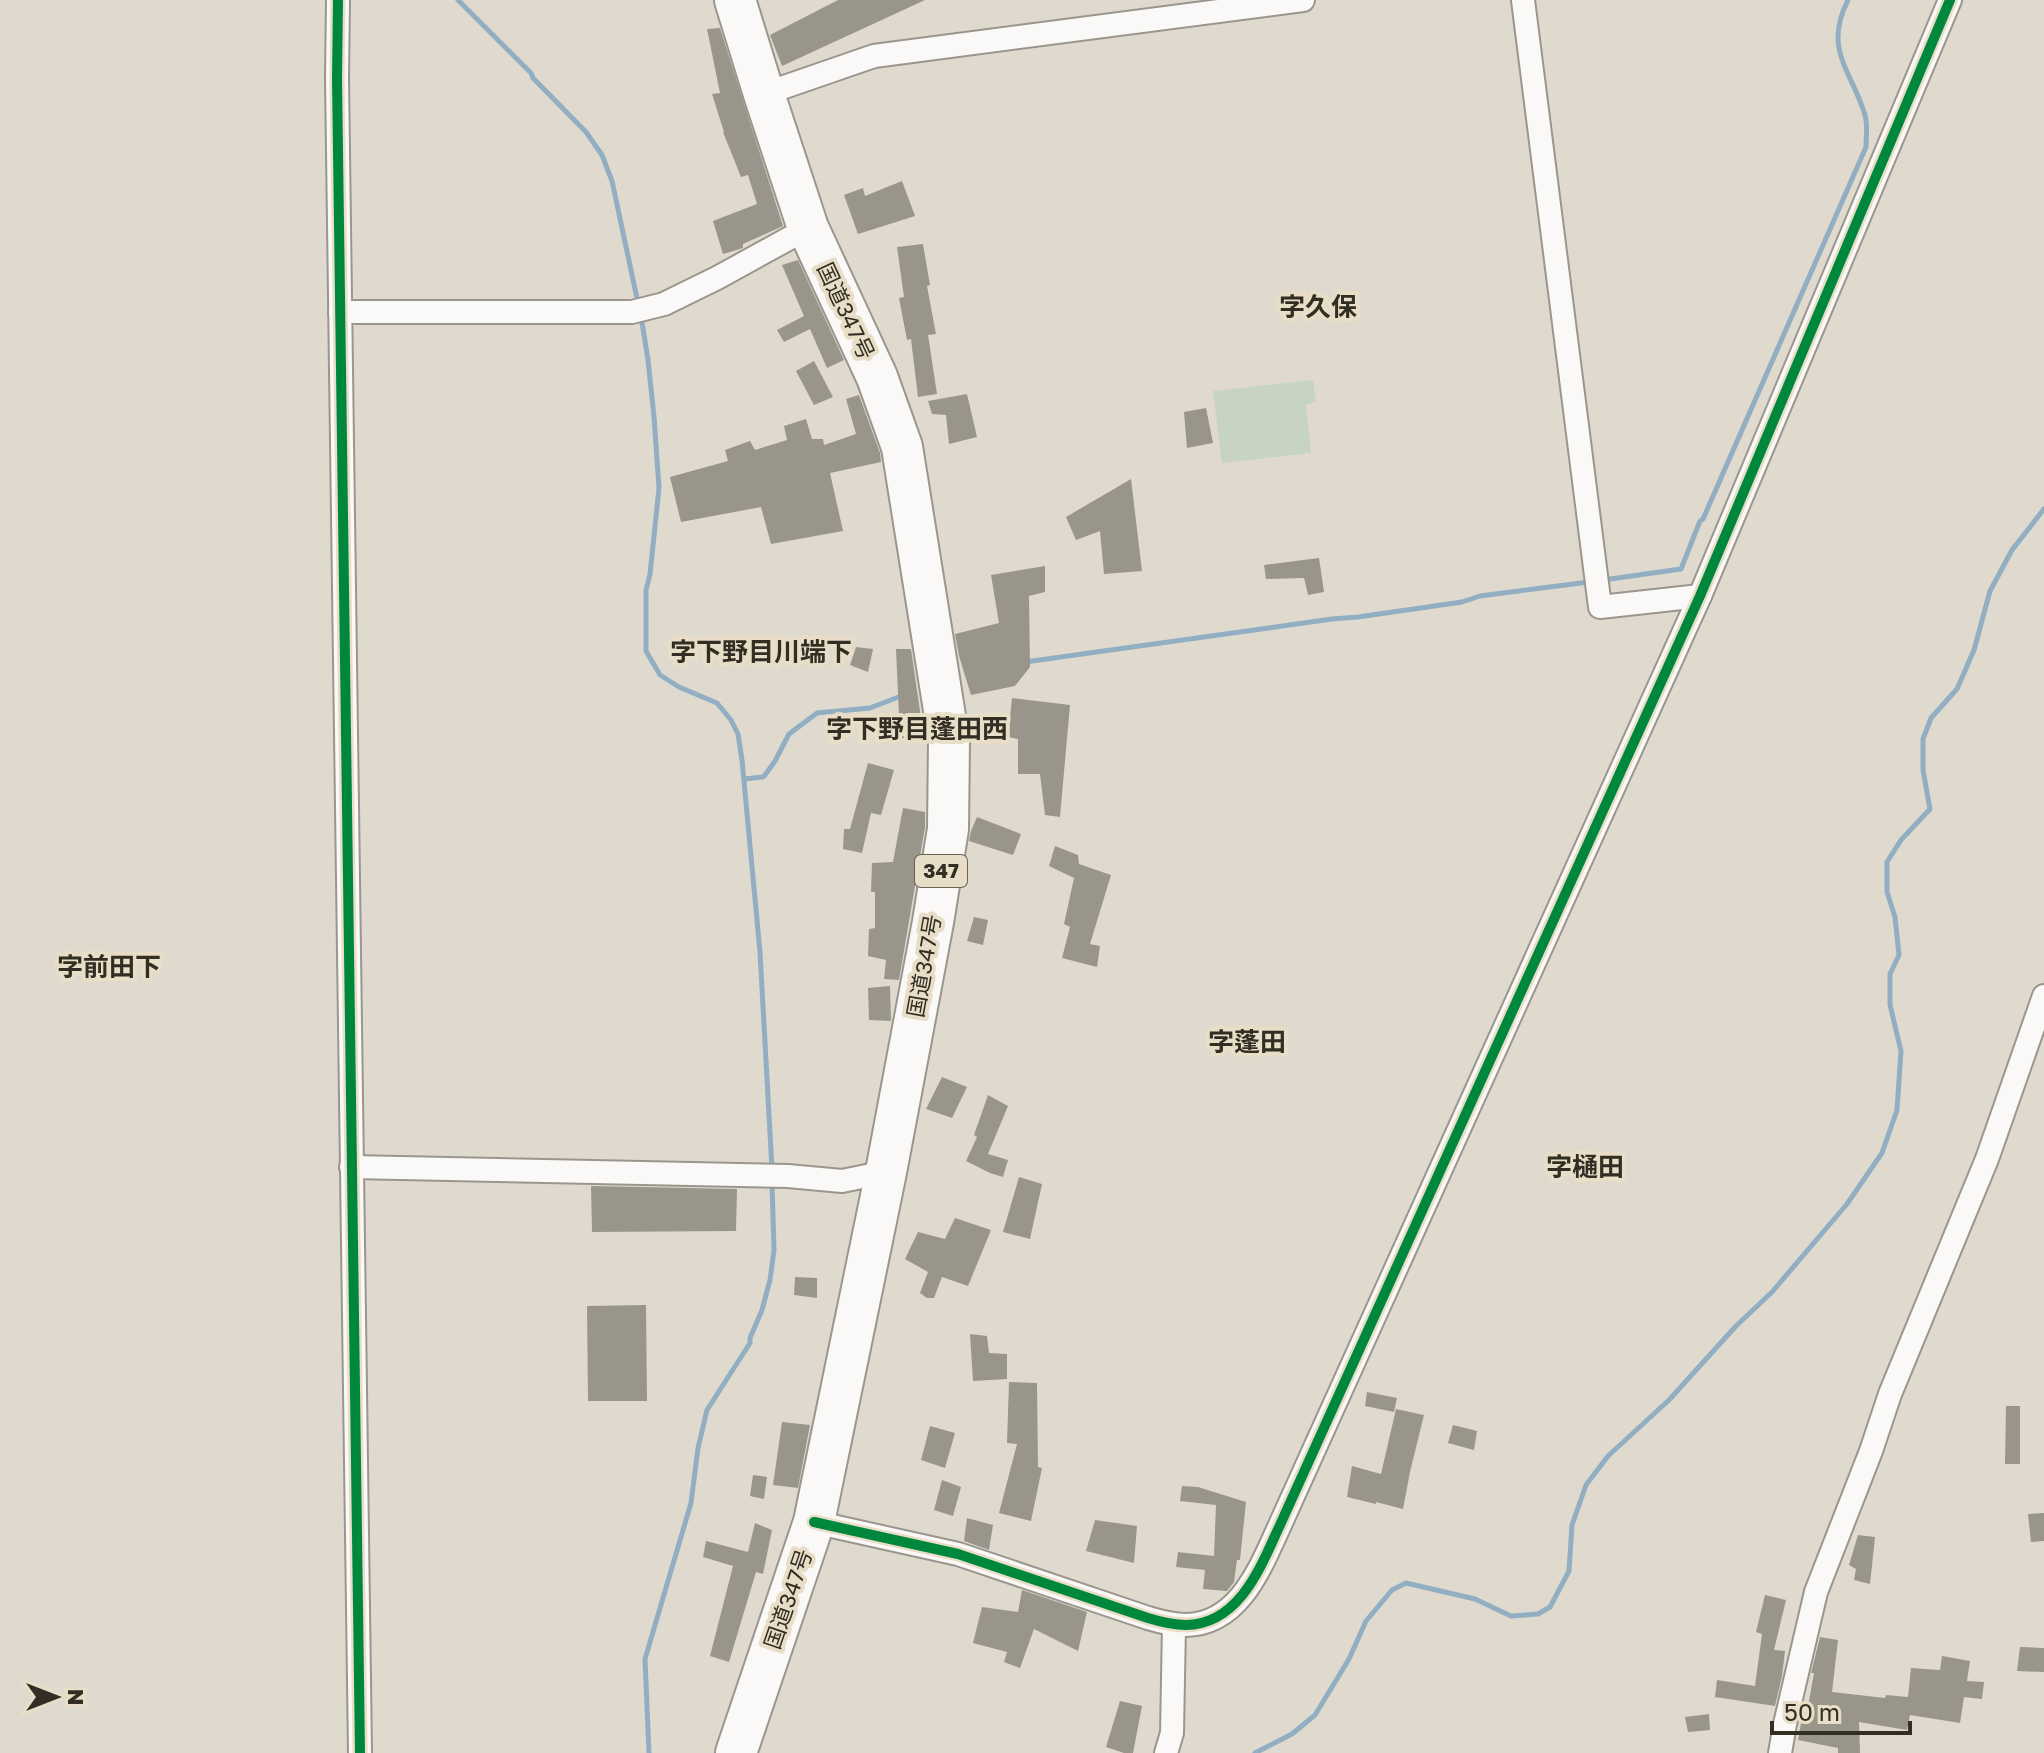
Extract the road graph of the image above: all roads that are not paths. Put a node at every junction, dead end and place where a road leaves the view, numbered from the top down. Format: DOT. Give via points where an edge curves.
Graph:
graph roads {
  1 [pos="338,0"];
  2 [pos="735,0"];
  3 [pos="1303,0"];
  4 [pos="1523,0"];
  5 [pos="1950,0"];
  6 [pos="764,94"];
  7 [pos="808,228"];
  8 [pos="340,312"];
  9 [pos="1700,596"];
  10 [pos="2044,996"];
  11 [pos="351,1167"];
  12 [pos="886,1172"];
  13 [pos="814,1522"];
  14 [pos="1174,1625"];
  15 [pos="360,1753"];
  16 [pos="736,1753"];
  17 [pos="1166,1753"];
  18 [pos="1780,1753"];
  1 -- 8 [label="street"];
  2 -- 6 [label="highway, 国道347号 / 347"];
  3 -- 6 [label="street" via="874,56"];
  4 -- 9 [label="street" via="1600,607"];
  5 -- 9 [label="street"];
  6 -- 7 [label="highway, 国道347号 / 347"];
  7 -- 8 [label="street" via="664,304 640,310"];
  7 -- 12 [label="highway, 国道347号 / 347" via="877,377 902,447 949,741 948,829"];
  8 -- 11 [label="street"];
  9 -- 14 [label="street" via="1258,1572 1245,1593 1217,1616"];
  10 -- 18 [label="street" via="1987,1159 1816,1592"];
  11 -- 12 [label="street" via="842,1181"];
  11 -- 15 [label="street"];
  12 -- 13 [label="highway, 国道347号 / 347"];
  13 -- 14 [label="street" via="958,1554"];
  13 -- 16 [label="highway, 国道347号 / 347"];
  14 -- 17 [label="street" via="1172,1733"];
}
